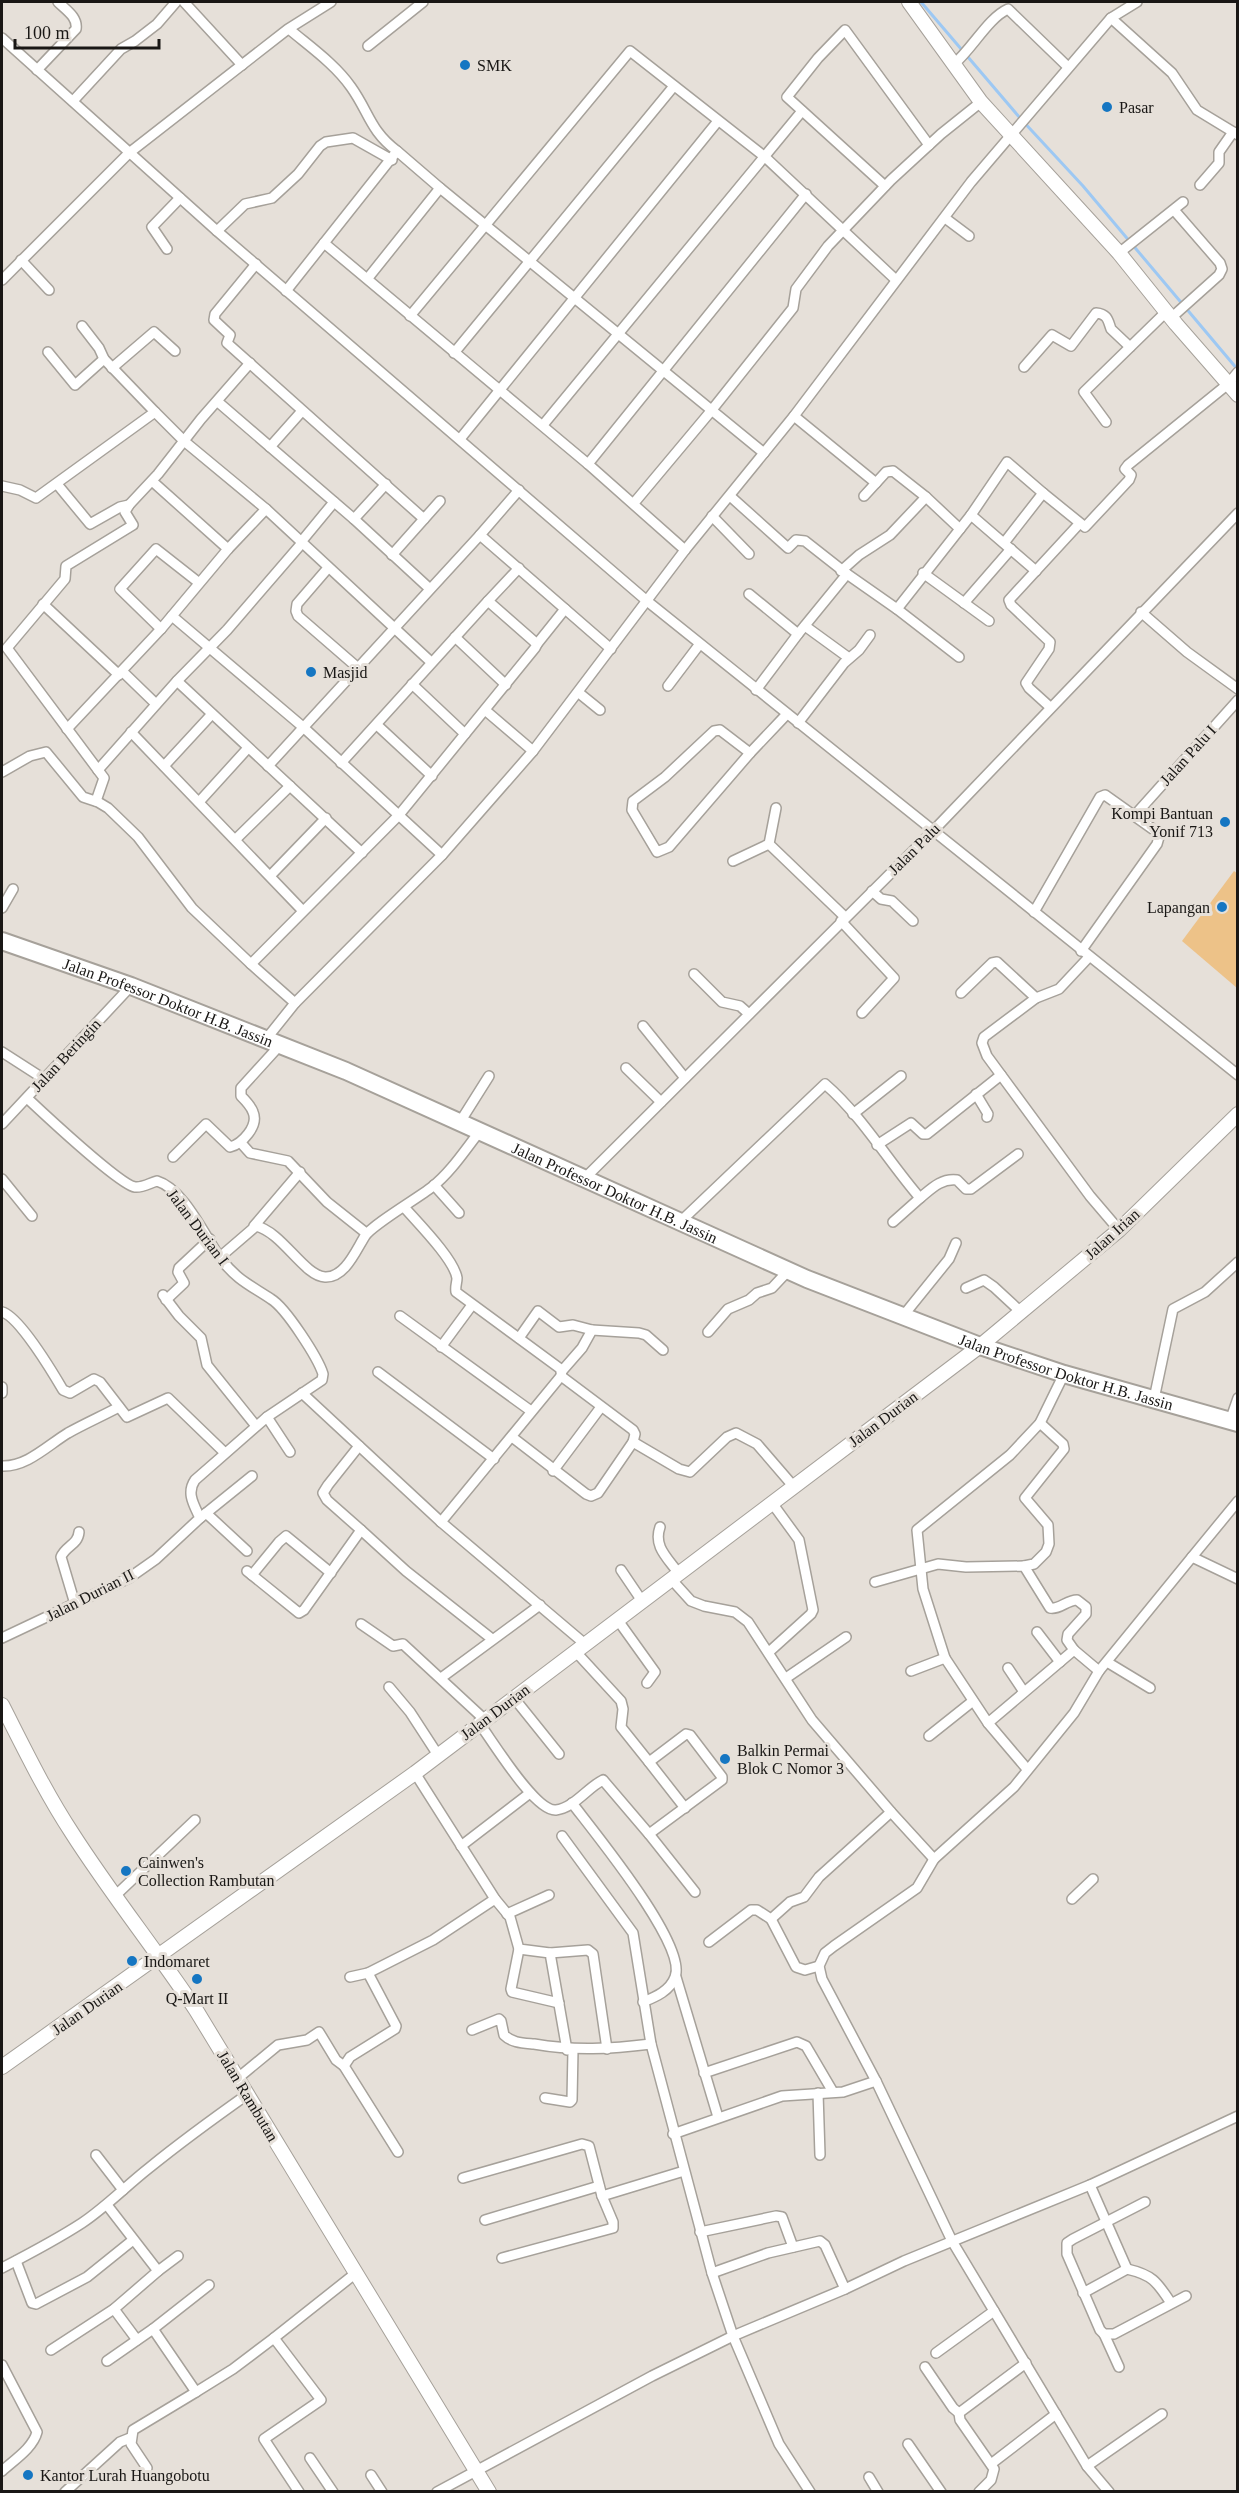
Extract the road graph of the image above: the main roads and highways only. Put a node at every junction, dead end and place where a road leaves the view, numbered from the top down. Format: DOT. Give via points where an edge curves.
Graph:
graph roads {
  1 [pos="2,941"];
  2 [pos="1234,1422"];
  1 -- 2 [label="highway, Jalan Professor Doktor H.B. Jassin" via="274,1041 788,1271 903,1316 1064,1374"];
}
